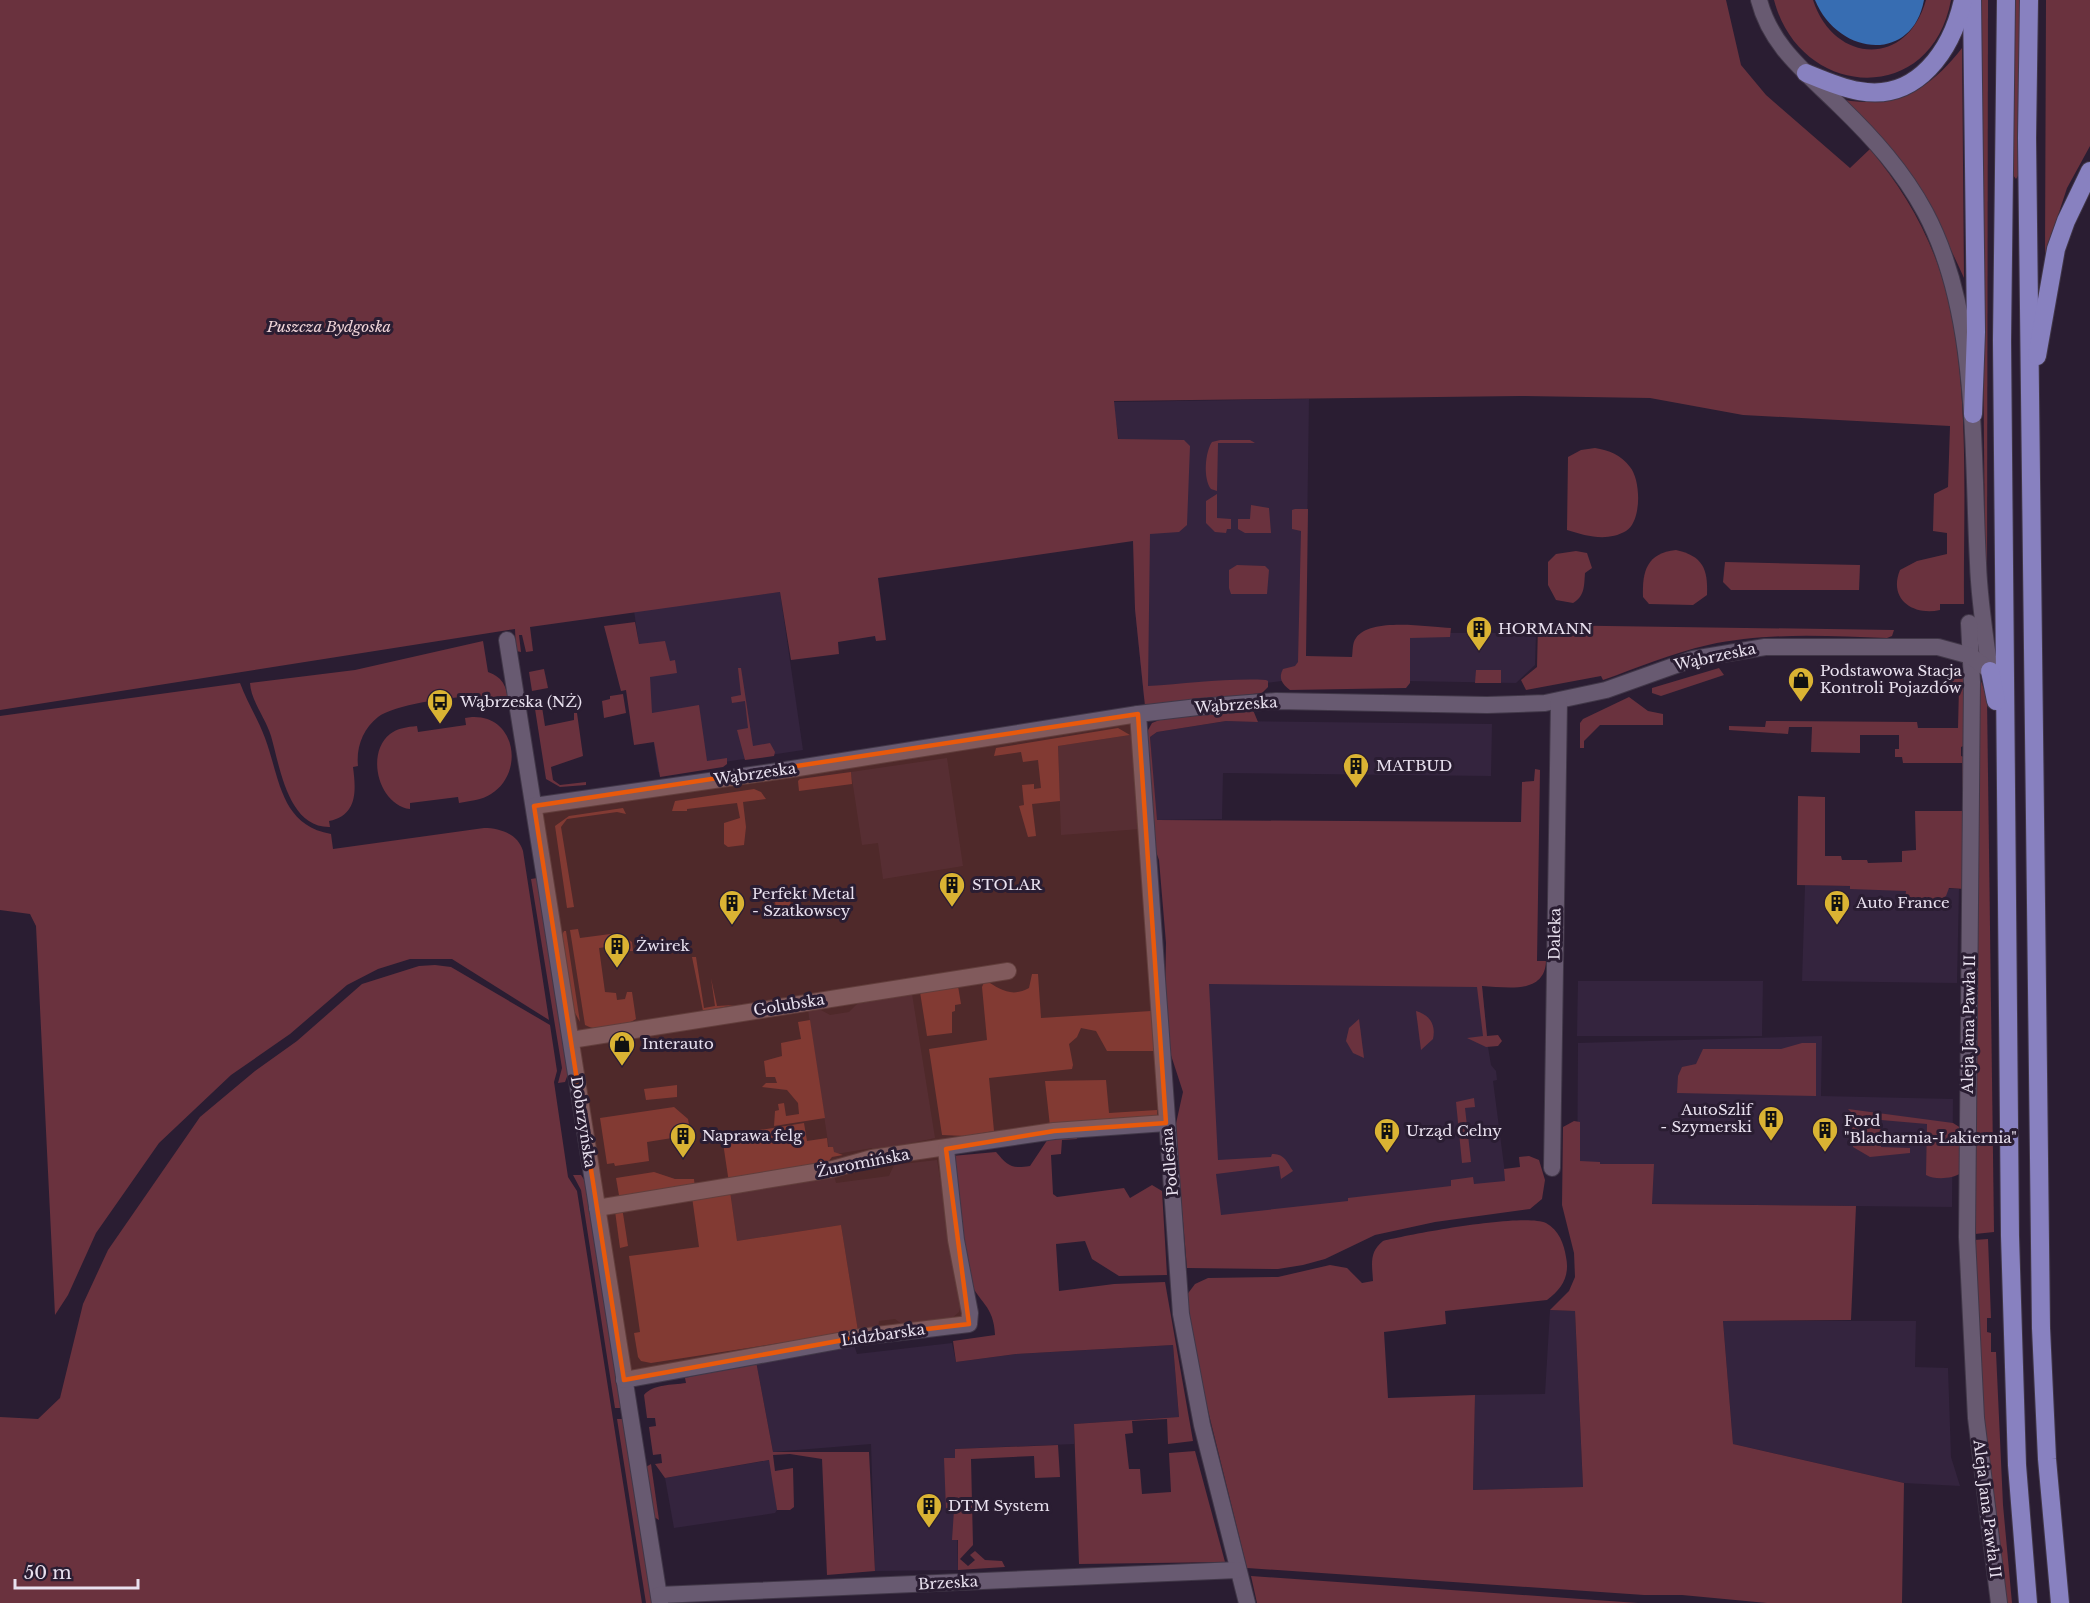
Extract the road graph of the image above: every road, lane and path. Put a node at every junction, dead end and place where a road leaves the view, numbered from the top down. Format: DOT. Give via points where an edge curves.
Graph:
graph roads {
  1 [pos="1759,0"];
  2 [pos="1963,0"];
  3 [pos="1972,0"];
  4 [pos="2006,0"];
  5 [pos="2029,0"];
  6 [pos="1806,73"];
  7 [pos="2090,171"];
  8 [pos="2030,405"];
  9 [pos="1973,414"];
  10 [pos="1981,606"];
  11 [pos="1970,623"];
  12 [pos="507,640"];
  13 [pos="1938,647"];
  14 [pos="1971,656"];
  15 [pos="1990,672"];
  16 [pos="1559,700"];
  17 [pos="1138,714"];
  18 [pos="2004,738"];
  19 [pos="534,806"];
  20 [pos="1008,971"];
  21 [pos="571,1040"];
  22 [pos="1166,1123"];
  23 [pos="946,1149"];
  24 [pos="1552,1168"];
  25 [pos="597,1208"];
  26 [pos="624,1380"];
  27 [pos="1238,1570"];
  28 [pos="659,1599"];
  29 [pos="1246,1603"];
  30 [pos="1999,1603"];
  31 [pos="2028,1603"];
  32 [pos="2060,1603"];
  1 -- 6 [label="street" via="1776,40"];
  2 -- 6 [label="main road" via="1957,26 1942,54 1922,75 1907,83 1885,91 1860,92"];
  3 -- 9 [label="main road" via="1976,332"];
  4 -- 18 [label="main road" via="2002,341"];
  5 -- 8 [label="main road"];
  6 -- 9 [label="street" via="1883,150 1904,176 1925,213 1944,253 1955,294"];
  7 -- 8 [label="main road" via="2056,249"];
  8 -- 32 [label="main road" via="2041,1328 2047,1459"];
  9 -- 10 [label="street"];
  10 -- 11 [label="street"];
  10 -- 15 [label="street"];
  11 -- 13 [label="street" via="1957,639"];
  11 -- 14 [label="street, Aleja Jana Pawła II"];
  12 -- 19 [label="street, Dobrzyńska"];
  13 -- 14 [label="street, Wąbrzeska"];
  13 -- 16 [label="street, Wąbrzeska" via="1782,646 1734,650 1693,659 1606,690"];
  14 -- 15 [label="street, Wąbrzeska"];
  14 -- 30 [label="street, Aleja Jana Pawła II" via="1967,1237 1976,1418"];
  15 -- 18 [label="main road"];
  16 -- 17 [label="street, Wąbrzeska" via="1508,705 1267,702"];
  16 -- 24 [label="street, Daleka"];
  17 -- 19 [label="street, Wąbrzeska"];
  17 -- 22 [label="street, Podleśna"];
  18 -- 31 [label="main road, Aleja Jana Pawła II" via="2012,1327"];
  19 -- 21 [label="street, Dobrzyńska"];
  20 -- 21 [label="street, Golubska"];
  21 -- 25 [label="street, Dobrzyńska"];
  22 -- 23 [label="street, Żuromińska" via="1054,1131"];
  22 -- 27 [label="street, Podleśna" via="1183,1325 1202,1425"];
  23 -- 25 [label="street, Żuromińska" via="872,1158 833,1169"];
  23 -- 26 [label="street, Lidzbarska" via="969,1324 826,1343"];
  25 -- 26 [label="street, Dobrzyńska"];
  26 -- 28 [label="street, Dobrzyńska"];
  27 -- 28 [label="street, Brzeska"];
  27 -- 29 [label="street, Podleśna"];
}
